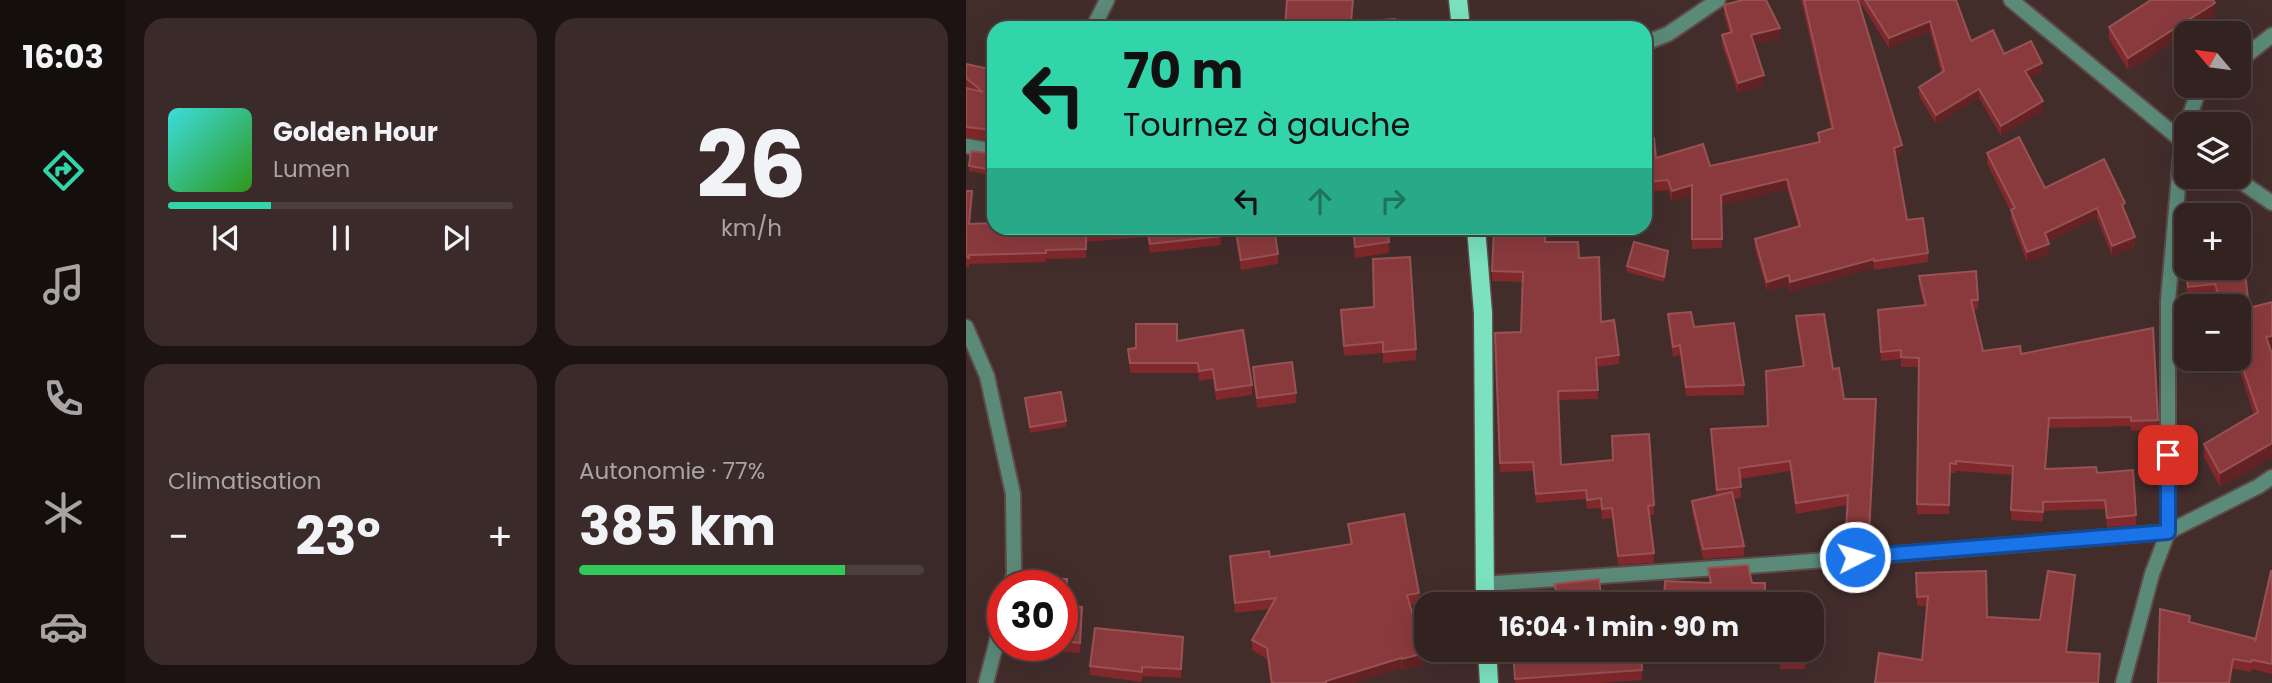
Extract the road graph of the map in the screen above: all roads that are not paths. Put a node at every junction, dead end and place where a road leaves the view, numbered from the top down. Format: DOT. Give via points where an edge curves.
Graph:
graph roads {
  1 [pos="1107,0"];
  2 [pos="1458,0"];
  3 [pos="1718,0"];
  4 [pos="2011,0"];
  5 [pos="1096,21"];
  6 [pos="1460,21"];
  7 [pos="2272,35"];
  8 [pos="1652,40"];
  9 [pos="2251,52"];
  10 [pos="2174,129"];
  11 [pos="966,146"];
  12 [pos="987,150"];
  13 [pos="2180,189"];
  14 [pos="2251,189"];
  15 [pos="2272,203"];
  16 [pos="1477,235"];
  17 [pos="966,327"];
  18 [pos="2272,477"];
  19 [pos="2168,532"];
  20 [pos="1014,570"];
  21 [pos="1485,584"];
  22 [pos="1485,592"];
  23 [pos="992,661"];
  24 [pos="1488,662"];
  25 [pos="986,683"];
  26 [pos="1489,683"];
  27 [pos="2123,683"];
  1 -- 5 [label="street"];
  2 -- 6 [label="main road"];
  3 -- 8 [label="street"];
  4 -- 10 [label="street"];
  7 -- 9 [label="street"];
  11 -- 12 [label="street"];
  13 -- 19 [label="street" via="2168,301"];
  14 -- 15 [label="street"];
  16 -- 21 [label="main road" via="1483,313"];
  17 -- 20 [label="street" via="987,376 1013,494"];
  18 -- 19 [label="street"];
  19 -- 21 [label="street"];
  19 -- 27 [label="street"];
  21 -- 22 [label="main road"];
  23 -- 25 [label="street"];
  24 -- 26 [label="main road"];
}
